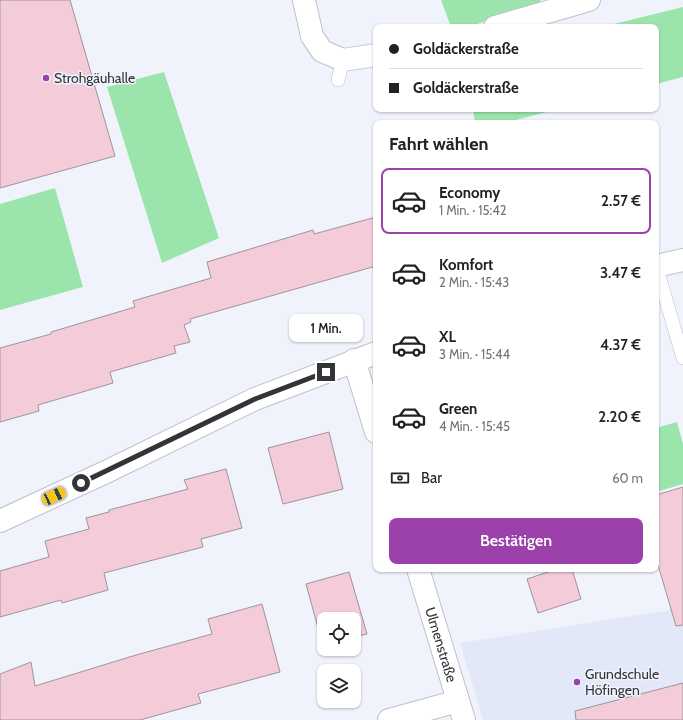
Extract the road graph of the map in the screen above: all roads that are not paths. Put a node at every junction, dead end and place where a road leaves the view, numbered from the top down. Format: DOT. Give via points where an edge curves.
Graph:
graph roads {
  1 [pos="304,0"];
  2 [pos="590,0"];
  3 [pos="506,24"];
  4 [pos="373,56"];
  5 [pos="683,260"];
  6 [pos="659,265"];
  7 [pos="659,276"];
  8 [pos="373,354"];
  9 [pos="683,358"];
  10 [pos="354,360"];
  11 [pos="373,422"];
  12 [pos="0,521"];
  13 [pos="419,572"];
  14 [pos="461,710"];
  15 [pos="389,720"];
  1 -- 4 [label="street" via="312,36 340,70"];
  2 -- 3 [label="street"];
  5 -- 6 [label="street"];
  7 -- 9 [label="lane"];
  8 -- 10 [label="street"];
  10 -- 11 [label="street"];
  10 -- 12 [label="street" via="255,399"];
  13 -- 14 [label="street, Ulmenstraße"];
  14 -- 15 [label="street"];
}
